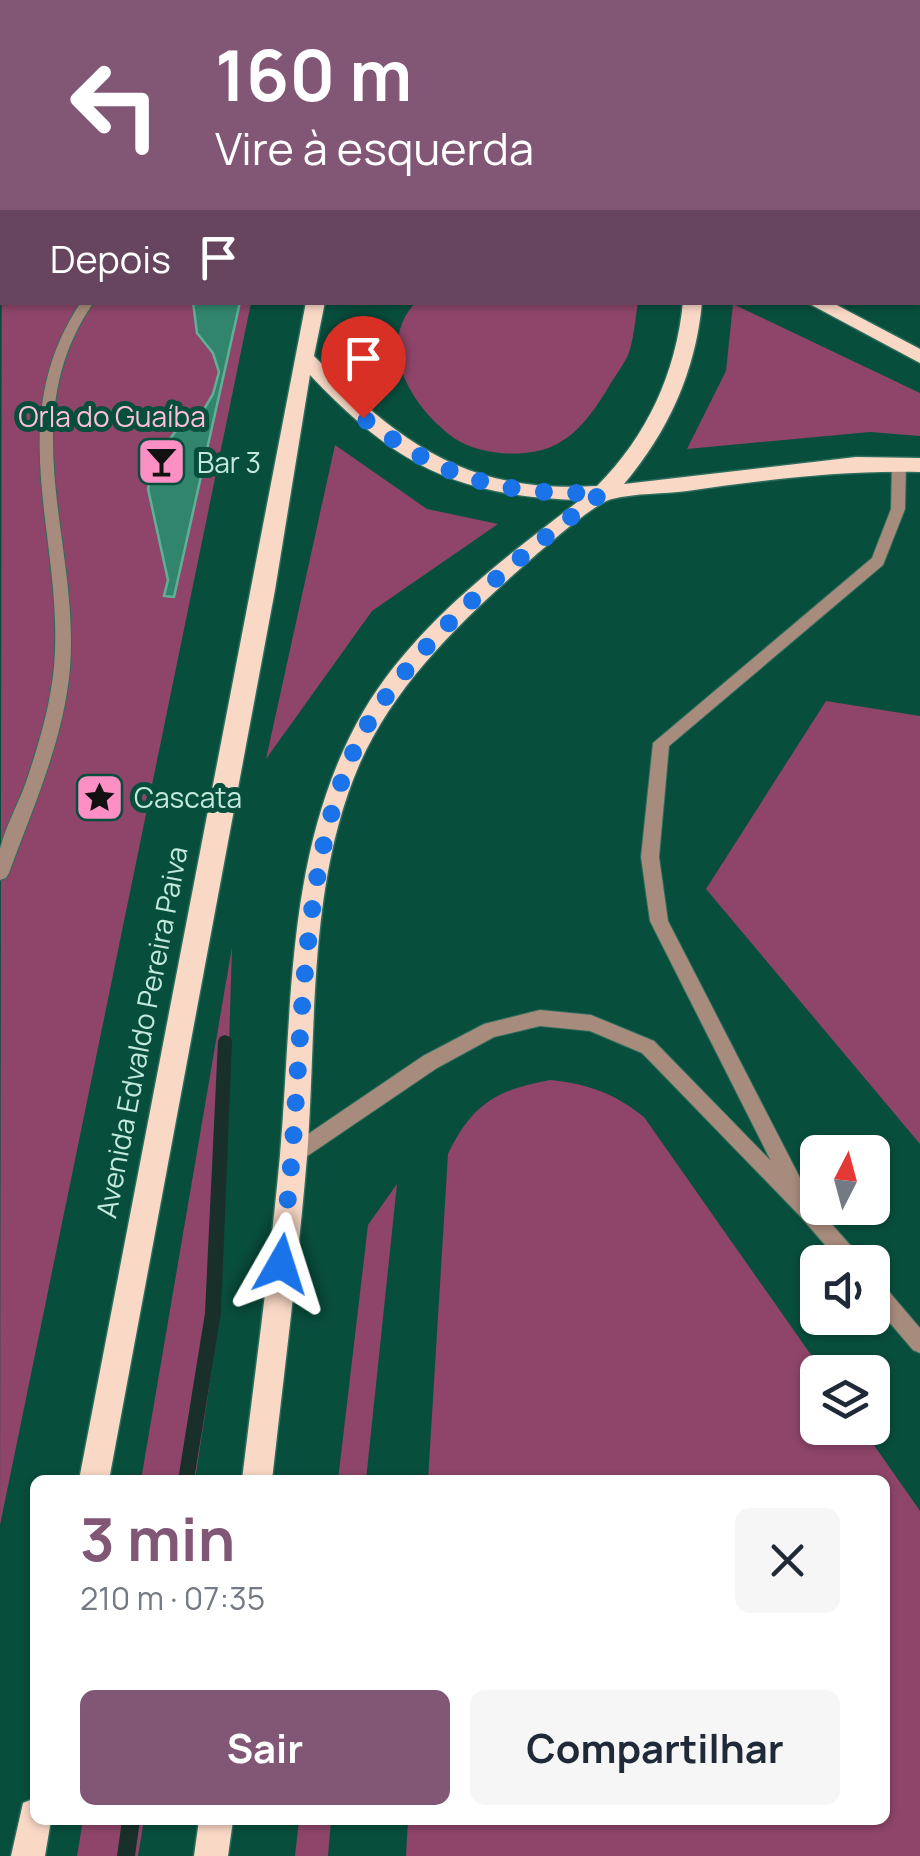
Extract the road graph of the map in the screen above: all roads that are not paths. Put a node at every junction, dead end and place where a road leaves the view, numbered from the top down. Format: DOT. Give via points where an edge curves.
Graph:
graph roads {
  1 [pos="86,305"];
  2 [pos="315,305"];
  3 [pos="692,305"];
  4 [pos="821,305"];
  5 [pos="303,356"];
  6 [pos="920,357"];
  7 [pos="910,464"];
  8 [pos="602,493"];
  9 [pos="0,873"];
  10 [pos="293,1155"];
  11 [pos="800,1197"];
  12 [pos="800,1203"];
  13 [pos="820,1225"];
  14 [pos="837,1245"];
  15 [pos="890,1308"];
  16 [pos="920,1343"];
  17 [pos="95,1475"];
  18 [pos="259,1475"];
  19 [pos="33,1825"];
  20 [pos="215,1825"];
  21 [pos="28,1856"];
  22 [pos="212,1856"];
  1 -- 9 [label="street" via="48,388 41,450 62,637 56,714"];
  2 -- 5 [label="main road, Avenida Edvaldo Pereira Paiva"];
  3 -- 8 [label="main road" via="682,364 665,408"];
  4 -- 6 [label="main road"];
  5 -- 8 [label="main road" via="363,418 457,476 514,490"];
  5 -- 17 [label="main road, Avenida Edvaldo Pereira Paiva" via="270,561"];
  7 -- 8 [label="main road" via="844,463"];
  7 -- 11 [label="street" via="878,561 661,743 650,857 659,921"];
  8 -- 10 [label="main road" via="522,555 420,656 373,716 337,796 318,875 305,962"];
  10 -- 12 [label="street" via="430,1062 490,1030 540,1018 591,1023 648,1046"];
  10 -- 18 [label="main road"];
  13 -- 14 [label="street"];
  15 -- 16 [label="street"];
  19 -- 21 [label="main road"];
  20 -- 22 [label="main road"];
}
